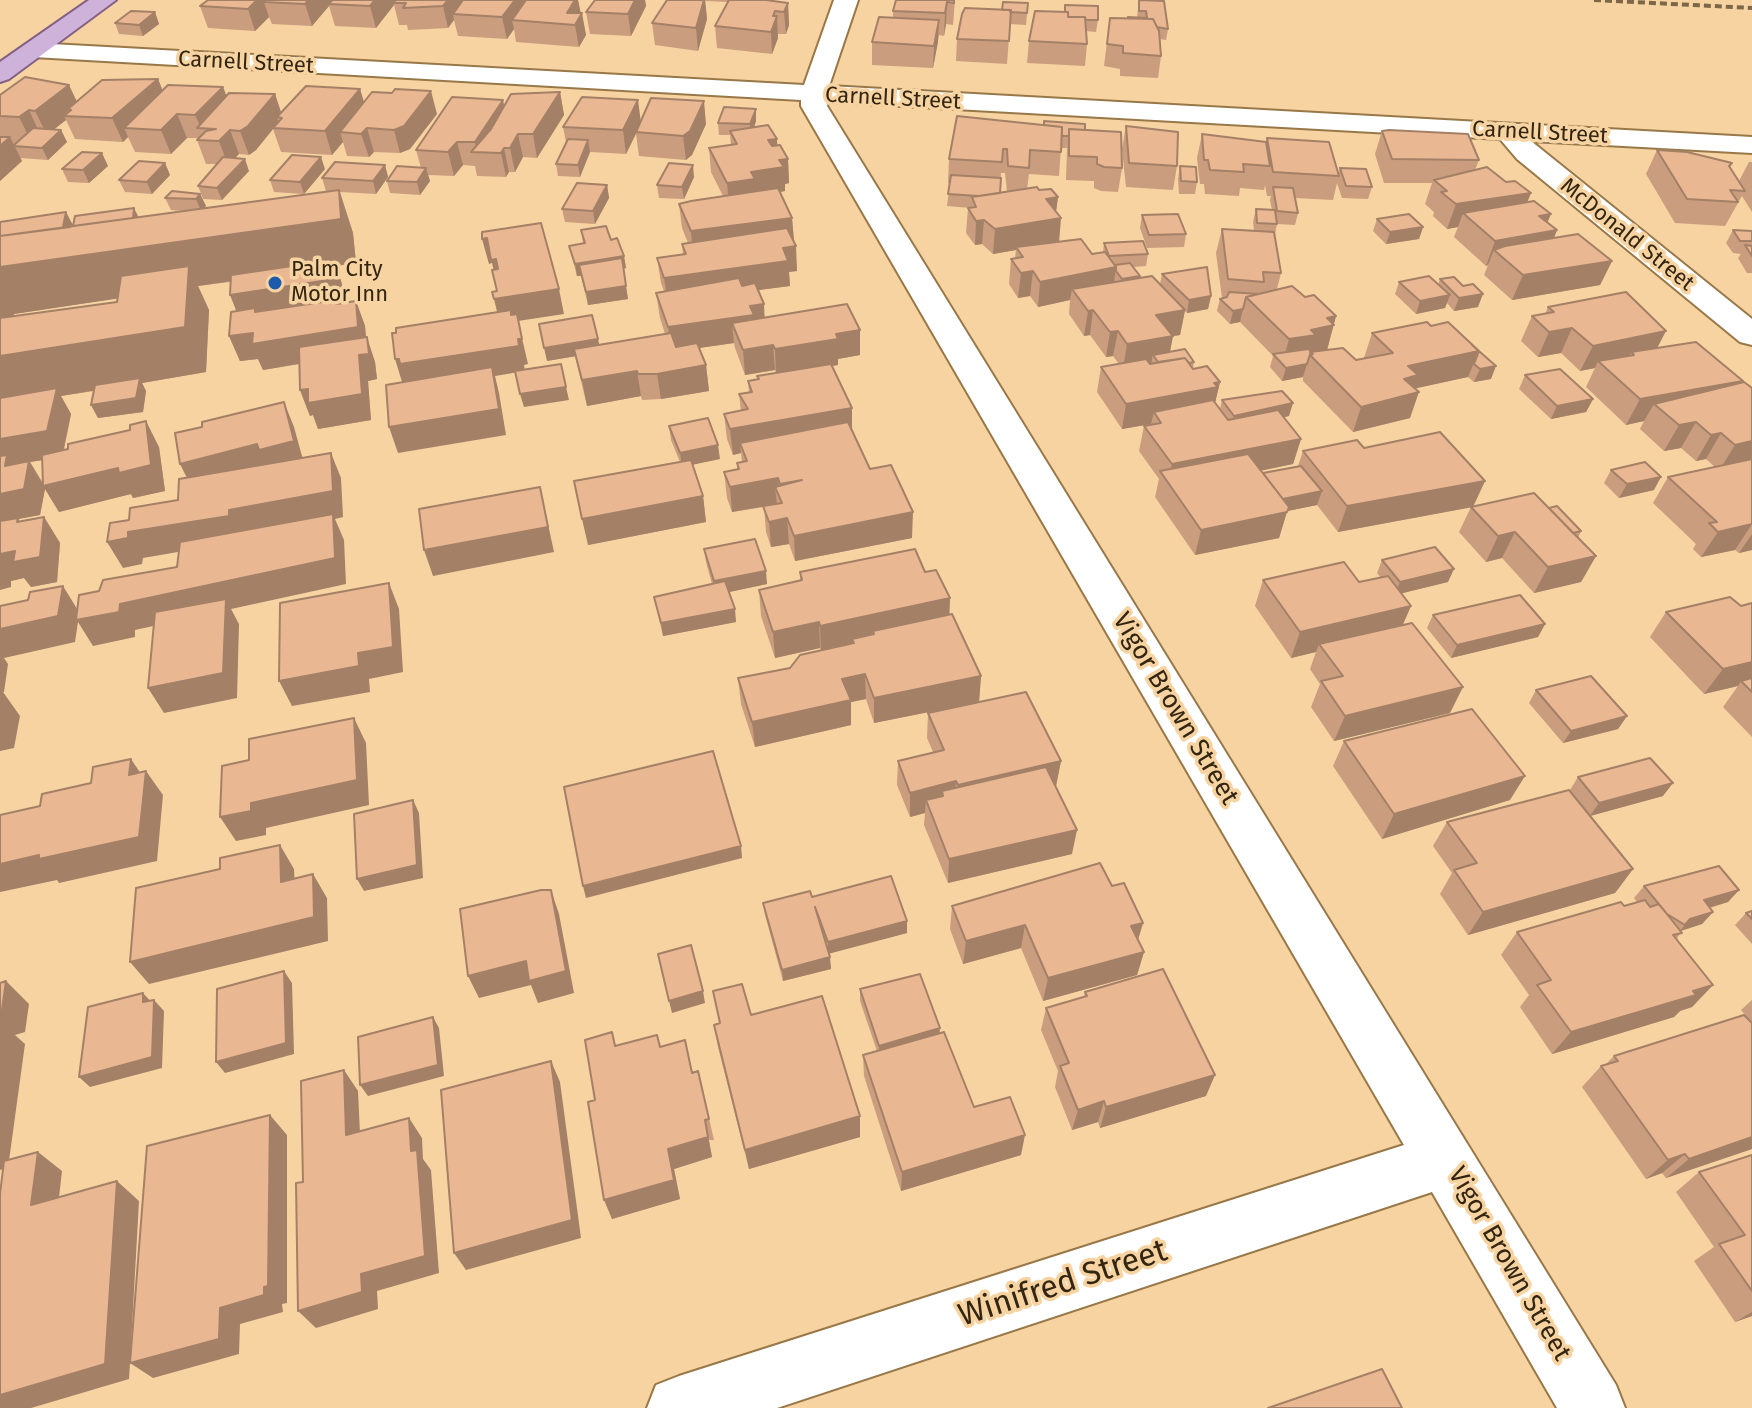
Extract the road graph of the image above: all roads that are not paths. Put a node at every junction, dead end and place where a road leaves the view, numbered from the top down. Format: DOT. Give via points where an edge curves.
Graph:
graph roads {
  1 [pos="104,0"];
  2 [pos="846,0"];
  3 [pos="33,50"];
  4 [pos="0,74"];
  5 [pos="814,95"];
  6 [pos="1507,131"];
  7 [pos="1752,145"];
  8 [pos="1752,335"];
  9 [pos="1447,1159"];
  10 [pos="679,1408"];
  11 [pos="1593,1408"];
  1 -- 3 [label="main road"];
  2 -- 5 [label="street"];
  3 -- 4 [label="main road"];
  3 -- 5 [label="street, Carnell Street"];
  5 -- 6 [label="street, Carnell Street"];
  5 -- 9 [label="street, Vigor Brown Street" via="814,106 995,413"];
  6 -- 7 [label="street, Carnell Street"];
  6 -- 8 [label="street, McDonald Street" via="1527,153"];
  9 -- 10 [label="street, Winifred Street"];
  9 -- 11 [label="street, Vigor Brown Street"];
}
